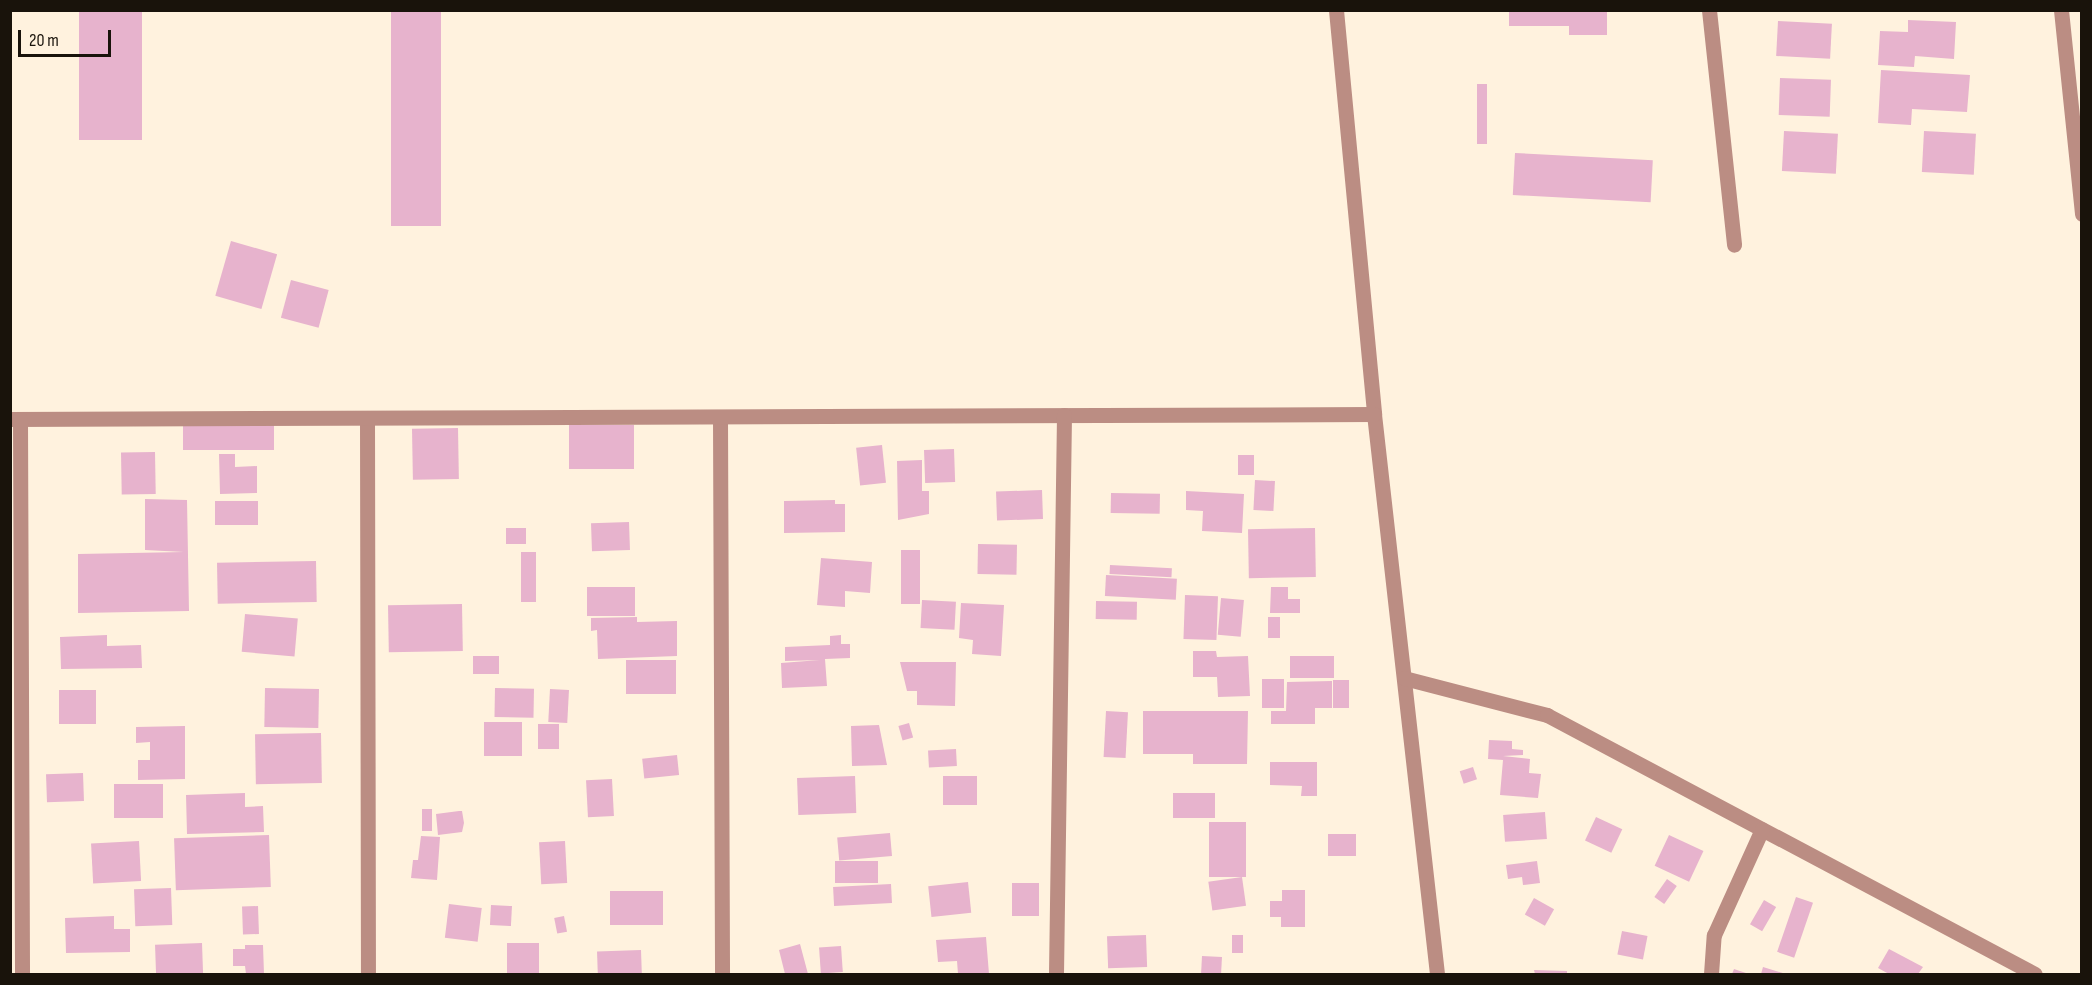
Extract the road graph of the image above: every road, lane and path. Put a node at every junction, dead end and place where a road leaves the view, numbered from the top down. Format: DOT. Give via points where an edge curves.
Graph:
graph roads {
  1 [pos="1336,10"];
  2 [pos="1709,10"];
  3 [pos="2061,10"];
  4 [pos="2082,214"];
  5 [pos="1734,245"];
  6 [pos="1374,414"];
  7 [pos="1064,415"];
  8 [pos="720,417"];
  9 [pos="367,418"];
  10 [pos="15,419"];
  11 [pos="1404,678"];
  12 [pos="1762,830"];
  13 [pos="2006,968"];
  14 [pos="22,975"];
  15 [pos="368,975"];
  16 [pos="722,975"];
  17 [pos="1056,975"];
  18 [pos="1437,975"];
  19 [pos="1711,975"];
  20 [pos="2035,975"];
  1 -- 6 [label="street"];
  2 -- 5 [label="street"];
  3 -- 4 [label="street"];
  6 -- 7 [label="street"];
  6 -- 11 [label="street"];
  7 -- 8 [label="street"];
  7 -- 17 [label="street"];
  8 -- 9 [label="street"];
  8 -- 16 [label="street"];
  9 -- 10 [label="street"];
  9 -- 15 [label="street"];
  10 -- 14 [label="street"];
  11 -- 12 [label="street" via="1547,715"];
  11 -- 18 [label="street"];
  12 -- 13 [label="street"];
  12 -- 19 [label="street" via="1714,935"];
  13 -- 20 [label="street"];
}
